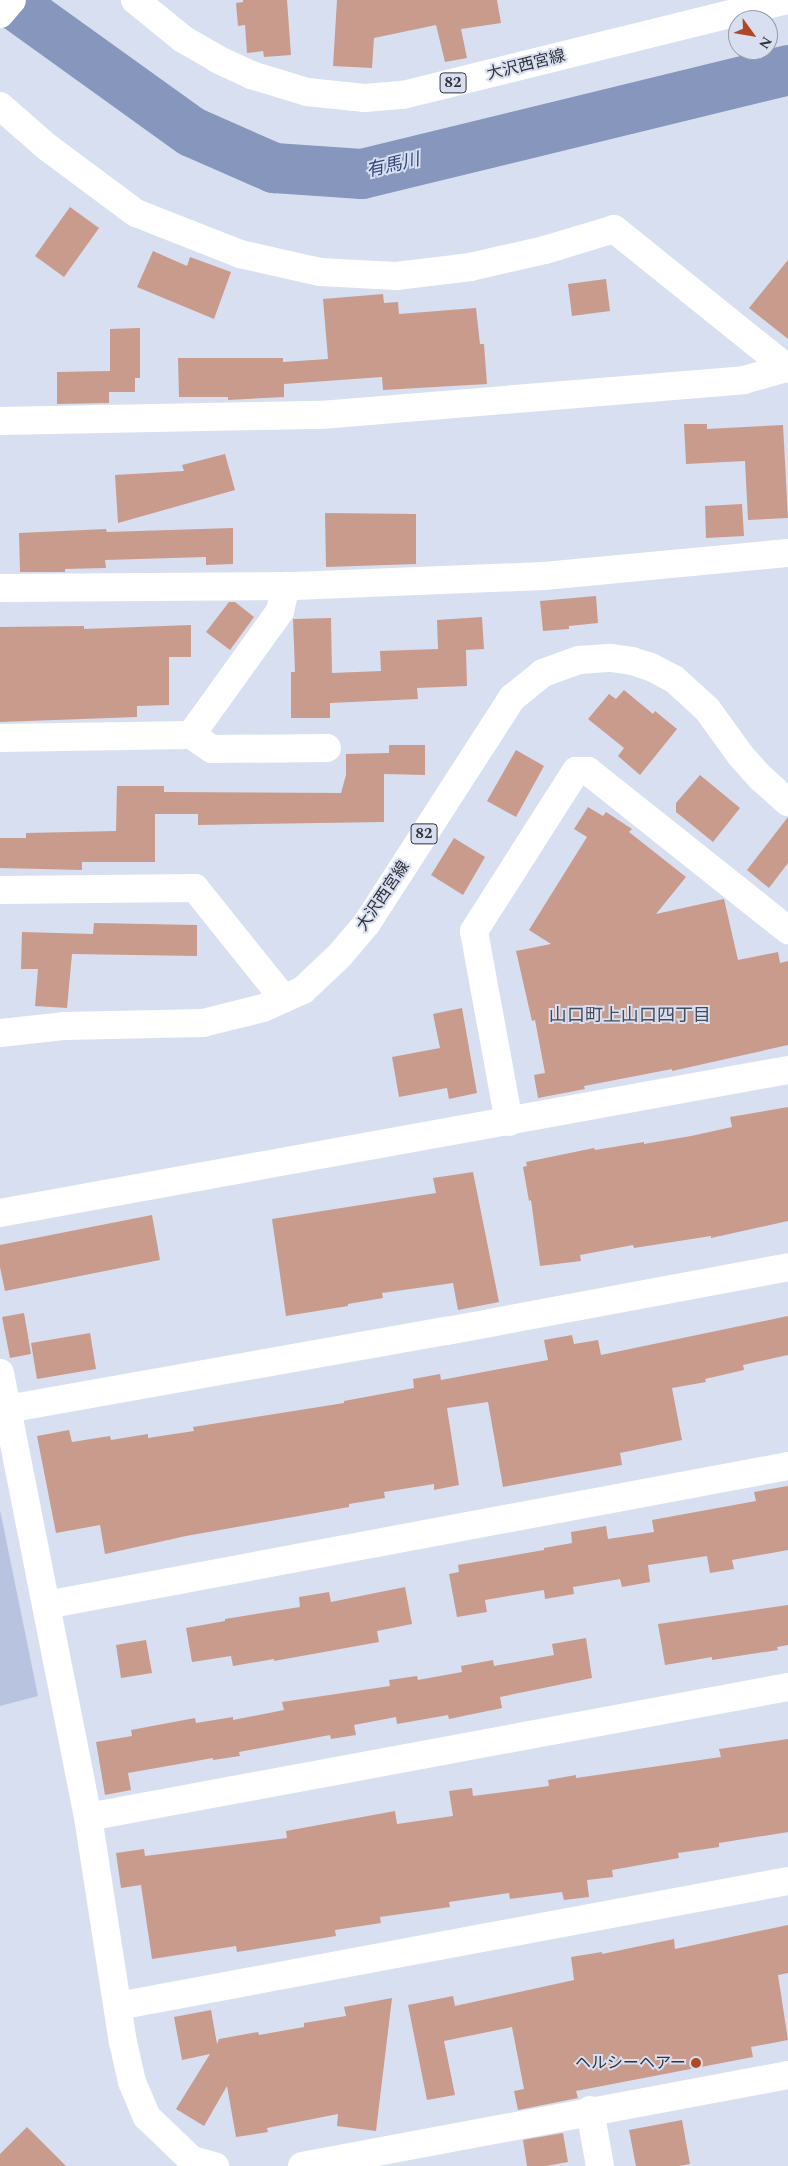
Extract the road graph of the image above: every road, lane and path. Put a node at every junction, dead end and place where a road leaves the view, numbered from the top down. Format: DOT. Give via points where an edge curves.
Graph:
graph roads {
  1 [pos="12,0"];
  2 [pos="135,0"];
  3 [pos="788,0"];
  4 [pos="0,14"];
  5 [pos="0,106"];
  6 [pos="787,368"];
  7 [pos="0,421"];
  8 [pos="788,553"];
  9 [pos="286,586"];
  10 [pos="0,588"];
  11 [pos="191,735"];
  12 [pos="0,738"];
  13 [pos="327,748"];
  14 [pos="788,802"];
  15 [pos="0,890"];
  16 [pos="788,930"];
  17 [pos="284,998"];
  18 [pos="0,1033"];
  19 [pos="788,1070"];
  20 [pos="509,1122"];
  21 [pos="0,1213"];
  22 [pos="788,1267"];
  23 [pos="0,1373"];
  24 [pos="7,1409"];
  25 [pos="788,1466"];
  26 [pos="46,1605"];
  27 [pos="788,1687"];
  28 [pos="88,1817"];
  29 [pos="788,1880"];
  30 [pos="118,2006"];
  31 [pos="788,2075"];
  32 [pos="590,2110"];
  33 [pos="215,2166"];
  34 [pos="302,2166"];
  35 [pos="600,2166"];
  1 -- 4 [label="street"];
  2 -- 3 [label="street, 大沢西宮線 / 82" via="183,39 251,75 306,92 365,98 403,95"];
  5 -- 6 [label="street" via="47,147 136,213 240,254 320,272 396,276 470,267 546,250 614,229"];
  6 -- 7 [label="street" via="744,380 321,415"];
  8 -- 9 [label="street" via="544,576"];
  9 -- 10 [label="street"];
  9 -- 11 [label="street" via="280,611"];
  11 -- 12 [label="street"];
  11 -- 13 [label="street" via="212,749"];
  14 -- 17 [label="street, 大沢西宮線 / 82" via="761,778 707,710 674,679 651,667 611,658 587,659 561,666 543,673 512,698 367,923 340,955 303,990"];
  15 -- 17 [label="street" via="195,888"];
  16 -- 20 [label="street" via="588,771 576,771 474,931"];
  17 -- 18 [label="street, 大沢西宮線 / 82" via="263,1008 203,1023 64,1026"];
  19 -- 20 [label="street"];
  20 -- 21 [label="street"];
  22 -- 24 [label="street" via="447,1332"];
  23 -- 24 [label="street"];
  24 -- 26 [label="street"];
  25 -- 26 [label="street"];
  26 -- 28 [label="street"];
  27 -- 28 [label="street"];
  28 -- 30 [label="street"];
  29 -- 30 [label="street"];
  30 -- 33 [label="street" via="132,2082 147,2117 192,2160"];
  31 -- 32 [label="street"];
  32 -- 34 [label="street"];
  32 -- 35 [label="street"];
}
